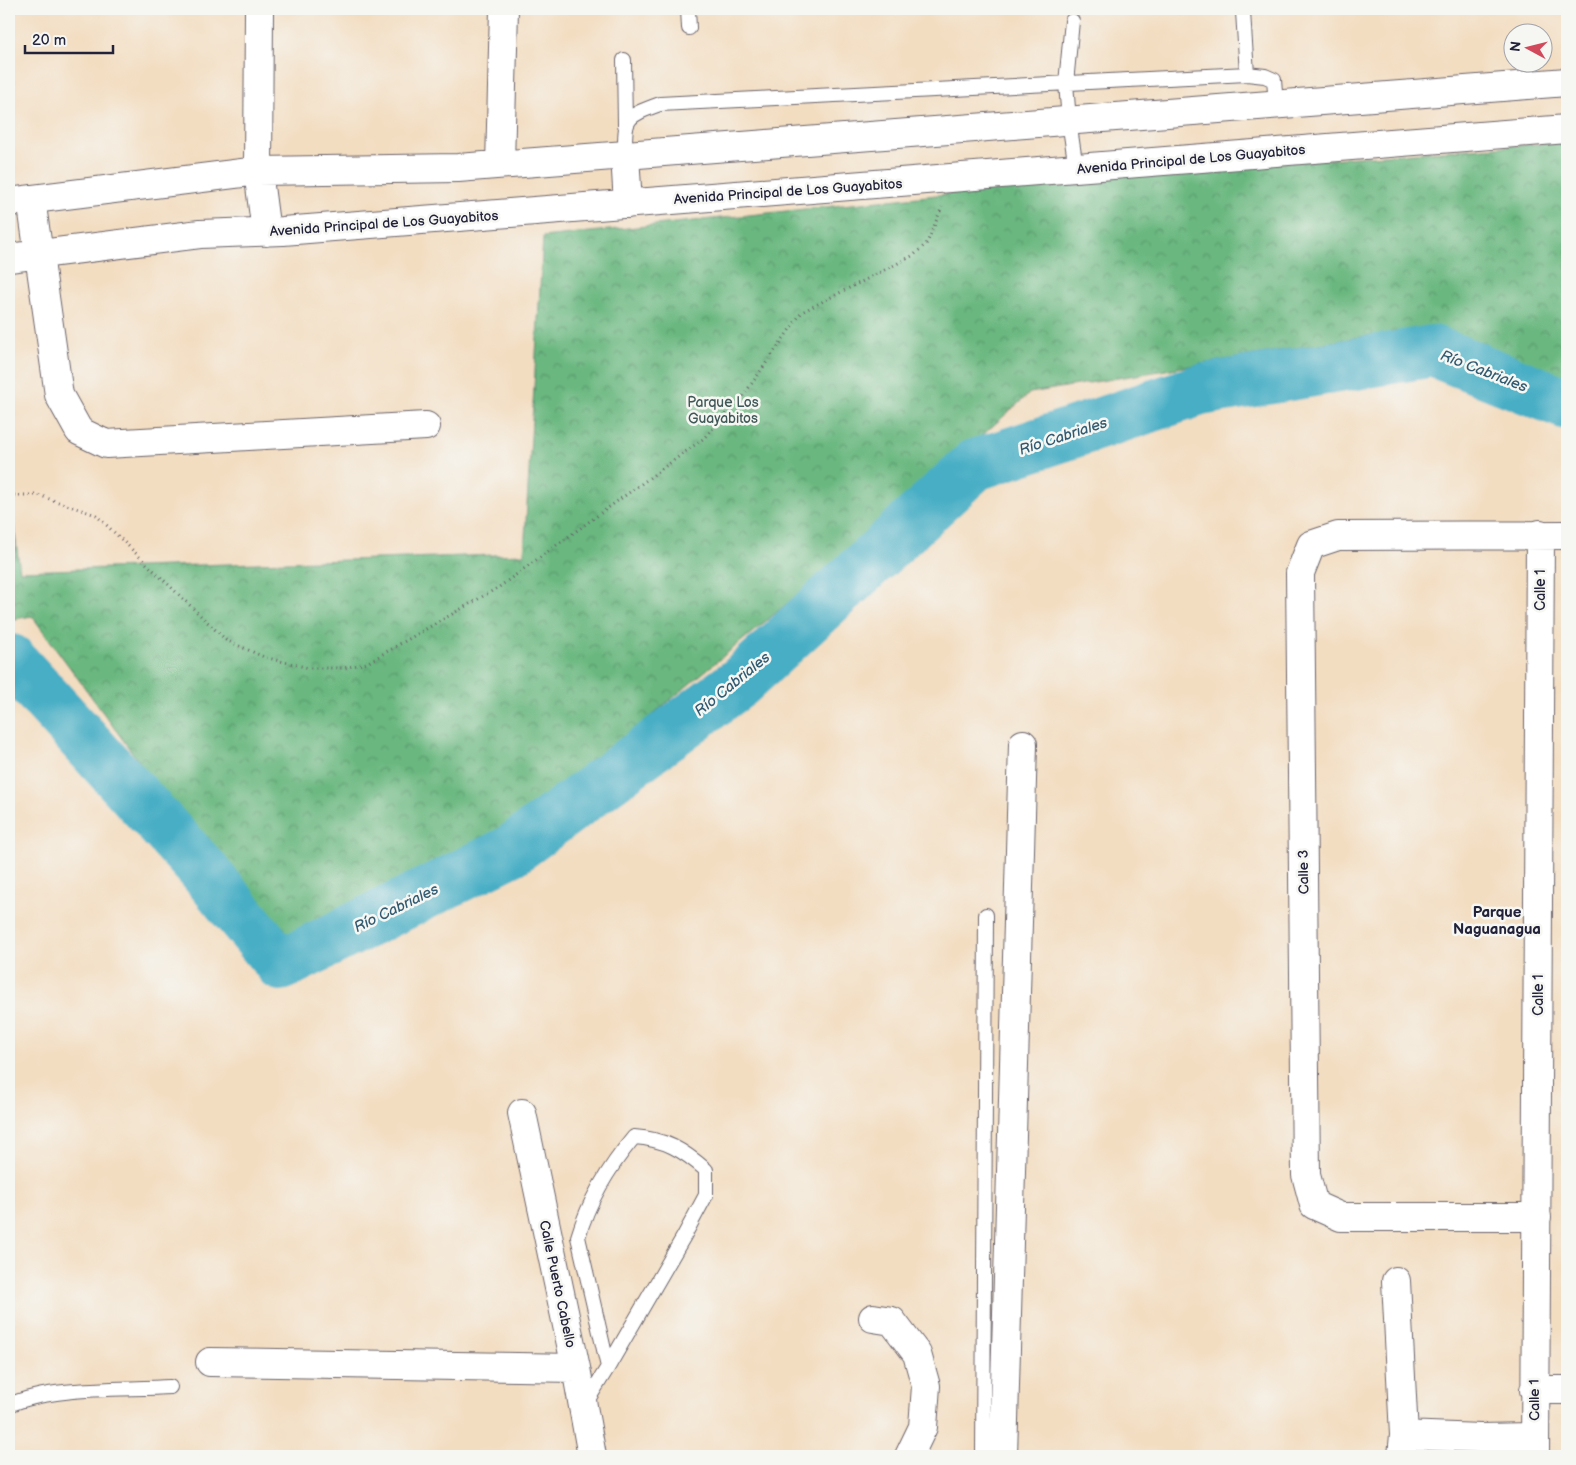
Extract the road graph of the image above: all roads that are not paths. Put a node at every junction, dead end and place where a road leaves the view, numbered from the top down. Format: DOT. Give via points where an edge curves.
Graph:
graph roads {
  1 [pos="258,9"];
  2 [pos="504,9"];
  3 [pos="688,9"];
  4 [pos="1243,12"];
  5 [pos="1072,20"];
  6 [pos="689,28"];
  7 [pos="624,60"];
  8 [pos="1247,74"];
  9 [pos="1567,82"];
  10 [pos="1066,83"];
  11 [pos="1276,105"];
  12 [pos="1068,121"];
  13 [pos="625,125"];
  14 [pos="1567,129"];
  15 [pos="625,155"];
  16 [pos="500,164"];
  17 [pos="1076,168"];
  18 [pos="258,171"];
  19 [pos="20,200"];
  20 [pos="628,204"];
  21 [pos="266,232"];
  22 [pos="40,254"];
  23 [pos="9,258"];
  24 [pos="426,426"];
  25 [pos="1540,534"];
  26 [pos="1567,534"];
  27 [pos="1023,744"];
  28 [pos="986,915"];
  29 [pos="522,1113"];
  30 [pos="1537,1217"];
  31 [pos="1396,1281"];
  32 [pos="873,1318"];
  33 [pos="210,1362"];
  34 [pos="608,1367"];
  35 [pos="576,1368"];
  36 [pos="170,1387"];
  37 [pos="1534,1390"];
  38 [pos="1567,1390"];
  39 [pos="9,1405"];
  40 [pos="583,1407"];
  41 [pos="1403,1446"];
  42 [pos="1535,1447"];
  43 [pos="592,1456"];
  44 [pos="909,1456"];
  45 [pos="982,1456"];
  46 [pos="1003,1456"];
  1 -- 18 [label="street"];
  2 -- 16 [label="street"];
  3 -- 6 [label="lane"];
  4 -- 8 [label="lane"];
  5 -- 10 [label="lane"];
  7 -- 13 [label="lane"];
  8 -- 10 [label="lane"];
  8 -- 11 [label="lane" via="1274,80"];
  9 -- 11 [label="street"];
  10 -- 12 [label="lane"];
  10 -- 13 [label="lane" via="660,104 635,113"];
  11 -- 12 [label="street"];
  12 -- 15 [label="street"];
  12 -- 17 [label="lane"];
  13 -- 15 [label="lane"];
  14 -- 17 [label="street, Avenida Principal de Los Guayabitos"];
  15 -- 16 [label="street"];
  15 -- 20 [label="street"];
  16 -- 18 [label="street" via="458,168"];
  17 -- 20 [label="street, Avenida Principal de Los Guayabitos"];
  18 -- 19 [label="street"];
  18 -- 21 [label="street"];
  19 -- 22 [label="street"];
  20 -- 21 [label="street, Avenida Principal de Los Guayabitos"];
  21 -- 22 [label="street, Avenida Principal de Los Guayabitos" via="200,234"];
  22 -- 23 [label="street, Avenida Principal de Los Guayabitos"];
  22 -- 24 [label="street" via="59,395 79,431 106,444"];
  25 -- 26 [label="street"];
  25 -- 30 [label="street, Calle 1"];
  25 -- 30 [label="street, Calle 3" via="1338,536 1311,545 1300,573 1306,1175 1314,1205 1341,1217"];
  27 -- 46 [label="street"];
  28 -- 45 [label="lane"];
  29 -- 35 [label="street, Calle Puerto Cabello"];
  30 -- 37 [label="street, Calle 1"];
  31 -- 41 [label="street"];
  32 -- 44 [label="street" via="892,1321 917,1354 926,1386 923,1427"];
  33 -- 35 [label="street"];
  34 -- 34 [label="lane" via="706,1195 706,1170 684,1152 654,1138 634,1137 612,1163 583,1219 578,1238"];
  34 -- 40 [label="lane"];
  35 -- 40 [label="street, Calle Puerto Cabello"];
  36 -- 39 [label="lane" via="68,1392 24,1398"];
  37 -- 38 [label="street"];
  37 -- 42 [label="street, Calle 1"];
  40 -- 43 [label="street, Calle Puerto Cabello"];
  41 -- 42 [label="street" via="1480,1438"];
}
